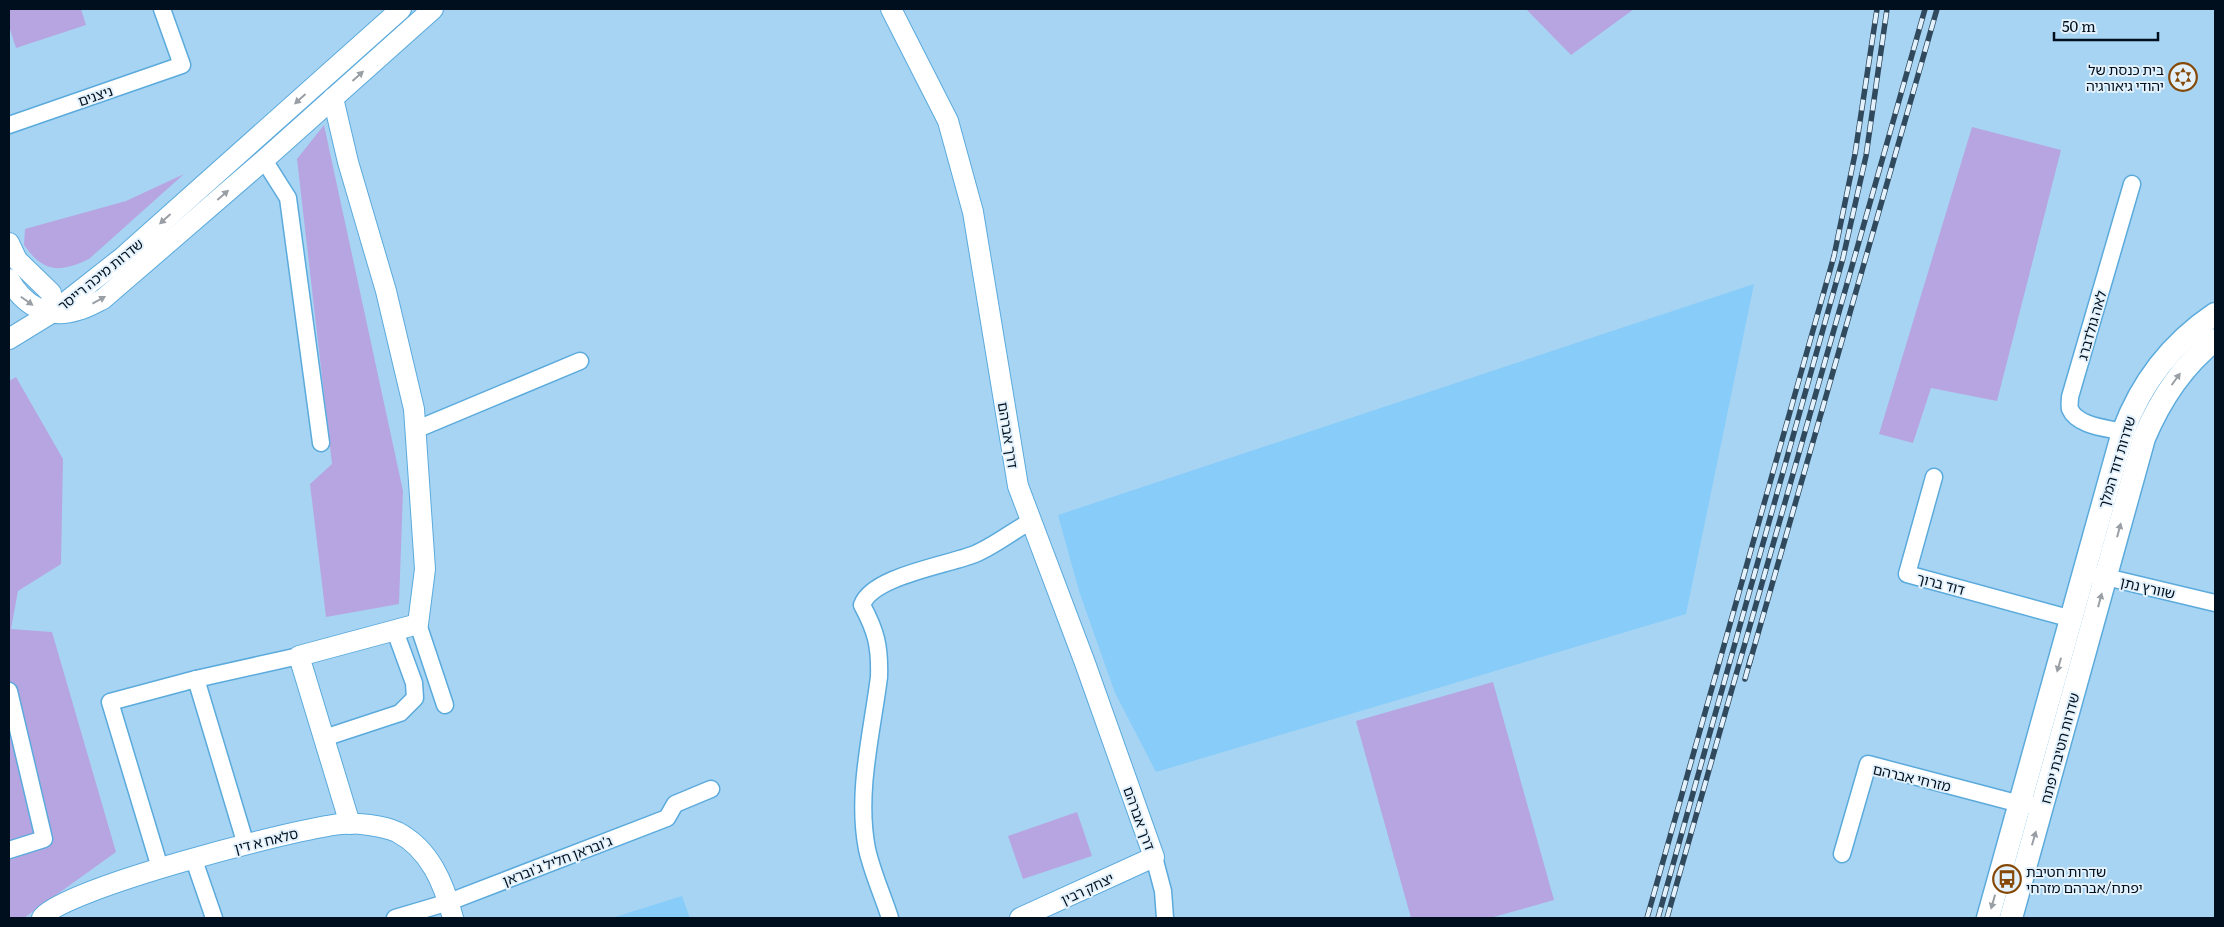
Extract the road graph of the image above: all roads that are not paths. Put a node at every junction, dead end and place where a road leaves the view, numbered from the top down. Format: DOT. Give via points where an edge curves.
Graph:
graph roads {
  1 [pos="162,9"];
  2 [pos="401,9"];
  3 [pos="433,9"];
  4 [pos="891,9"];
  5 [pos="333,98"];
  6 [pos="9,125"];
  7 [pos="264,160"];
  8 [pos="2132,184"];
  9 [pos="9,243"];
  10 [pos="9,279"];
  11 [pos="94,279"];
  12 [pos="42,284"];
  13 [pos="53,312"];
  14 [pos="2215,314"];
  15 [pos="9,339"];
  16 [pos="2215,340"];
  17 [pos="580,361"];
  18 [pos="415,430"];
  19 [pos="2123,432"];
  20 [pos="321,443"];
  21 [pos="1934,477"];
  22 [pos="1031,521"];
  23 [pos="2106,577"];
  24 [pos="2082,582"];
  25 [pos="2215,603"];
  26 [pos="2072,618"];
  27 [pos="418,624"];
  28 [pos="395,631"];
  29 [pos="299,656"];
  30 [pos="196,679"];
  31 [pos="9,691"];
  32 [pos="445,705"];
  33 [pos="324,738"];
  34 [pos="711,789"];
  35 [pos="2045,799"];
  36 [pos="2020,804"];
  37 [pos="350,824"];
  38 [pos="246,845"];
  39 [pos="9,850"];
  40 [pos="1842,854"];
  41 [pos="1154,857"];
  42 [pos="194,860"];
  43 [pos="160,868"];
  44 [pos="451,910"];
  45 [pos="42,918"];
  46 [pos="214,918"];
  47 [pos="395,918"];
  48 [pos="890,918"];
  49 [pos="1020,918"];
  50 [pos="1165,918"];
  51 [pos="1988,918"];
  52 [pos="2012,918"];
  1 -- 6 [label="street, ניצנים" via="182,65"];
  2 -- 11 [label="street, שדרות מיכה רייסר, one-way" via="123,257"];
  5 -- 3 [label="street, שדרות מיכה רייסר, one-way"];
  4 -- 22 [label="street, דרך אברהם" via="948,121 958,157 973,212 1018,486"];
  5 -- 7 [label="street, שדרות מיכה רייסר"];
  5 -- 18 [label="street" via="386,291 414,409"];
  13 -- 7 [label="street, שדרות מיכה רייסר, one-way" via="77,311 103,299"];
  7 -- 20 [label="street" via="288,198"];
  8 -- 19 [label="street, לאה גולדברג" via="2070,397 2070,408 2076,418"];
  9 -- 12 [label="street" via="17,260"];
  10 -- 13 [label="street, one-way" via="25,301"];
  11 -- 12 [label="street" via="76,284"];
  11 -- 13 [label="street, שדרות מיכה רייסר"];
  12 -- 13 [label="street" via="51,293"];
  13 -- 15 [label="street"];
  14 -- 19 [label="main road, שדרות דוד המלך" via="2165,358 2137,398"];
  23 -- 16 [label="main road, שדרות דוד המלך, one-way" via="2144,438 2154,416 2183,370"];
  17 -- 18 [label="street"];
  18 -- 27 [label="street" via="425,568"];
  19 -- 24 [label="main road, שדרות דוד המלך"];
  21 -- 26 [label="street, דוד ברוך" via="1907,574"];
  22 -- 41 [label="street, דרך אברהם"];
  22 -- 48 [label="street" via="975,553 900,576 865,597 862,605 874,629 880,657 863,796 864,825 867,850"];
  23 -- 24 [label="street, שוורץ נתן" via="2094,576"];
  23 -- 25 [label="street, שוורץ נתן"];
  35 -- 23 [label="main road, שדרות חטיבת יפתח, one-way"];
  24 -- 26 [label="main road, שדרות חטיבת יפתח"];
  26 -- 36 [label="main road, שדרות חטיבת יפתח, one-way"];
  27 -- 28 [label="street"];
  27 -- 32 [label="street"];
  28 -- 29 [label="street"];
  28 -- 33 [label="street" via="414,683 415,698 400,712"];
  29 -- 30 [label="street"];
  29 -- 33 [label="street"];
  30 -- 38 [label="street"];
  30 -- 43 [label="street" via="110,702"];
  31 -- 39 [label="street" via="44,839"];
  33 -- 37 [label="street"];
  34 -- 44 [label="street, ג'ובראן חליל ג'ובראן" via="675,804 667,818"];
  35 -- 36 [label="street, מזרחי אברהם"];
  52 -- 35 [label="main road, שדרות חטיבת יפתח, one-way"];
  36 -- 40 [label="street, מזרחי אברהם" via="1868,764"];
  36 -- 51 [label="main road, שדרות חטיבת יפתח, one-way"];
  37 -- 38 [label="street, סלאח א דין" via="316,828"];
  37 -- 44 [label="street, סלאח א דין" via="396,832 420,848 437,873"];
  38 -- 42 [label="street, סלאח א דין"];
  41 -- 49 [label="street, יצחק רבין"];
  41 -- 50 [label="street" via="1163,891"];
  42 -- 43 [label="street, סלאח א דין"];
  42 -- 46 [label="street"];
  43 -- 45 [label="street, סלאח א דין" via="69,900"];
  44 -- 47 [label="street, ג'ובראן חליל ג'ובראן"];
}
